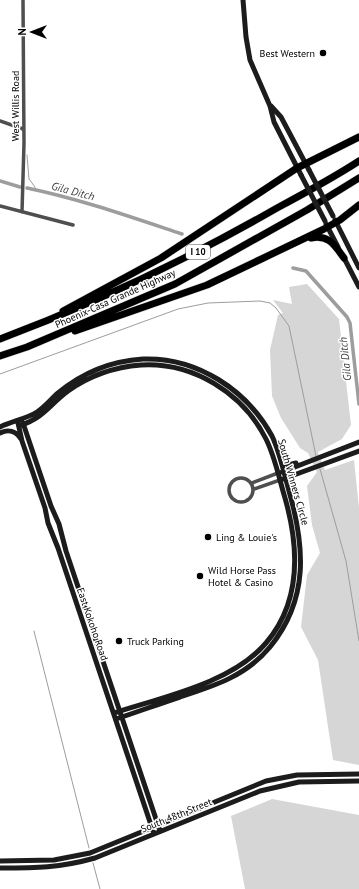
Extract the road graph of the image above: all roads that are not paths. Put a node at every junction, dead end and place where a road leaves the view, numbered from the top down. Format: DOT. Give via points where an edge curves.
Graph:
graph roads {
  1 [pos="24,0"];
  2 [pos="243,0"];
  3 [pos="270,106"];
  4 [pos="0,122"];
  5 [pos="23,129"];
  6 [pos="359,137"];
  7 [pos="359,161"];
  8 [pos="306,163"];
  9 [pos="297,168"];
  10 [pos="359,178"];
  11 [pos="359,205"];
  12 [pos="0,206"];
  13 [pos="22,212"];
  14 [pos="335,219"];
  15 [pos="326,224"];
  16 [pos="73,225"];
  17 [pos="290,246"];
  18 [pos="344,258"];
  19 [pos="359,268"];
  20 [pos="359,287"];
  21 [pos="29,328"];
  22 [pos="0,340"];
  23 [pos="27,348"];
  24 [pos="0,356"];
  25 [pos="114,367"];
  26 [pos="225,388"];
  27 [pos="19,419"];
  28 [pos="21,425"];
  29 [pos="0,427"];
  30 [pos="0,433"];
  31 [pos="22,441"];
  32 [pos="359,442"];
  33 [pos="357,452"];
  34 [pos="280,459"];
  35 [pos="313,461"];
  36 [pos="284,471"];
  37 [pos="278,473"];
  38 [pos="283,479"];
  39 [pos="252,483"];
  40 [pos="254,489"];
  41 [pos="52,509"];
  42 [pos="46,511"];
  43 [pos="79,591"];
  44 [pos="73,593"];
  45 [pos="120,714"];
  46 [pos="115,716"];
  47 [pos="359,774"];
  48 [pos="359,782"];
  49 [pos="158,825"];
  50 [pos="152,827"];
  51 [pos="160,831"];
  52 [pos="154,834"];
  53 [pos="0,857"];
  54 [pos="0,861"];
  55 [pos="7,861"];
  56 [pos="2,869"];
  1 -- 5 [label="street, West Willis Road"];
  2 -- 3 [label="street" via="250,60"];
  3 -- 8 [label="street" via="281,117"];
  3 -- 9 [label="street" via="274,122"];
  4 -- 5 [label="street"];
  5 -- 13 [label="street, West Willis Road"];
  6 -- 8 [label="highway"];
  7 -- 21 [label="highway, Phoenix-Casa Grande Highway / I 10" via="245,227 124,289"];
  8 -- 9 [label="highway"];
  8 -- 14 [label="street, bridge"];
  9 -- 15 [label="street, bridge"];
  9 -- 21 [label="highway" via="161,258"];
  10 -- 23 [label="highway, Phoenix-Casa Grande Highway / I 10" via="175,284"];
  11 -- 14 [label="highway"];
  12 -- 13 [label="street"];
  13 -- 16 [label="street"];
  14 -- 15 [label="highway"];
  14 -- 19 [label="street"];
  15 -- 17 [label="highway"];
  15 -- 18 [label="street"];
  17 -- 18 [label="highway" via="322,236 333,243"];
  17 -- 23 [label="highway" via="207,285"];
  18 -- 20 [label="street"];
  21 -- 22 [label="highway, Phoenix-Casa Grande Highway / I 10"];
  23 -- 24 [label="highway, Phoenix-Casa Grande Highway / I 10"];
  25 -- 26 [label="street, South Winners Circle" via="143,360 162,360 199,369"];
  25 -- 27 [label="street, South Winners Circle" via="84,375 37,412"];
  25 -- 28 [label="street, South Winners Circle" via="69,391 39,418"];
  26 -- 34 [label="street, South Winners Circle" via="246,402 263,421"];
  26 -- 37 [label="street, South Winners Circle" via="258,425"];
  27 -- 28 [label="street, East Kokoho Road"];
  27 -- 29 [label="street, South Winners Circle"];
  28 -- 31 [label="street, East Kokoho Road"];
  28 -- 41 [label="street, East Kokoho Road"];
  30 -- 31 [label="street" via="13,431"];
  31 -- 42 [label="street, East Kokoho Road"];
  32 -- 35 [label="street"];
  33 -- 38 [label="street"];
  34 -- 35 [label="street" via="288,465 305,460"];
  34 -- 36 [label="street, South Winners Circle"];
  35 -- 36 [label="street"];
  36 -- 37 [label="street"];
  36 -- 38 [label="street, South Winners Circle"];
  37 -- 38 [label="street, South Winners Circle"];
  37 -- 39 [label="street"];
  38 -- 40 [label="street"];
  38 -- 45 [label="street, South Winners Circle" via="302,562 296,599 280,634 244,671 224,682"];
  39 -- 40 [label="street"];
  39 -- 40 [label="street" via="245,478 237,478 230,484 229,492 234,500 244,502 252,496"];
  41 -- 42 [label="street"];
  41 -- 43 [label="street, East Kokoho Road" via="62,532"];
  42 -- 44 [label="street, East Kokoho Road"];
  43 -- 44 [label="street"];
  43 -- 45 [label="street, East Kokoho Road"];
  44 -- 46 [label="street, East Kokoho Road"];
  45 -- 46 [label="street, South Winners Circle"];
  45 -- 49 [label="street, East Kokoho Road"];
  46 -- 50 [label="street, East Kokoho Road"];
  47 -- 49 [label="street, South 48th Street" via="307,775 266,781"];
  48 -- 51 [label="street, South 48th Street" via="280,785 260,790"];
  49 -- 50 [label="street, South 48th Street"];
  49 -- 51 [label="street, East Kokoho Road"];
  50 -- 52 [label="street, East Kokoho Road"];
  50 -- 55 [label="street, South 48th Street" via="71,857"];
  51 -- 52 [label="street, South 48th Street"];
  52 -- 56 [label="street, South 48th Street" via="72,865"];
  53 -- 55 [label="street"];
  54 -- 55 [label="street, South 48th Street"];
}
